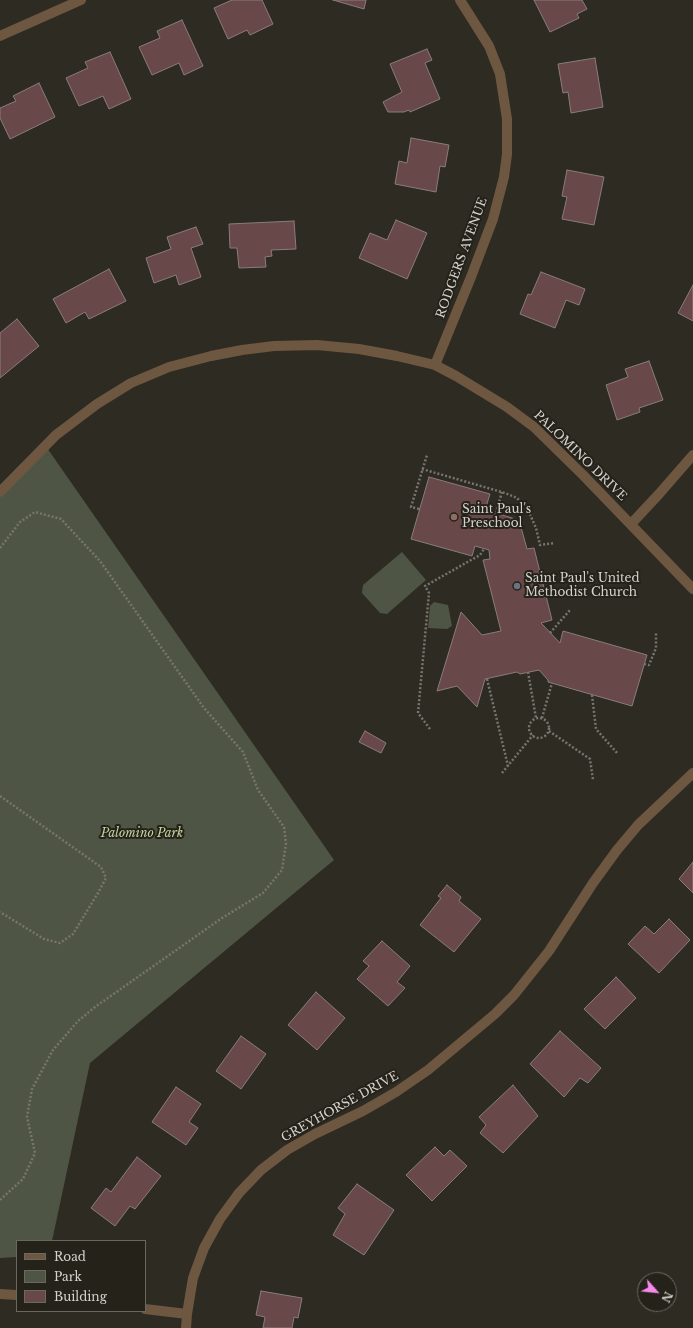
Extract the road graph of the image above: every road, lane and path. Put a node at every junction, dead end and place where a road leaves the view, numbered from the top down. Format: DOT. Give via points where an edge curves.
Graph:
graph roads {
  1 [pos="81,0"];
  2 [pos="460,0"];
  3 [pos="0,36"];
  4 [pos="435,366"];
  5 [pos="427,455"];
  6 [pos="693,455"];
  7 [pos="422,469"];
  8 [pos="0,492"];
  9 [pos="502,492"];
  10 [pos="419,509"];
  11 [pos="496,513"];
  12 [pos="631,524"];
  13 [pos="556,543"];
  14 [pos="0,548"];
  15 [pos="484,549"];
  16 [pos="693,589"];
  17 [pos="570,610"];
  18 [pos="656,632"];
  19 [pos="550,633"];
  20 [pos="644,664"];
  21 [pos="528,672"];
  22 [pos="486,679"];
  23 [pos="552,683"];
  24 [pos="592,695"];
  25 [pos="536,718"];
  26 [pos="542,718"];
  27 [pos="430,729"];
  28 [pos="549,731"];
  29 [pos="533,736"];
  30 [pos="618,754"];
  31 [pos="508,766"];
  32 [pos="502,772"];
  33 [pos="693,773"];
  34 [pos="593,780"];
  35 [pos="0,796"];
  36 [pos="0,912"];
  37 [pos="0,1200"];
  38 [pos="0,1294"];
  39 [pos="16,1295"];
  40 [pos="146,1309"];
  41 [pos="187,1314"];
  42 [pos="186,1328"];
  1 -- 3 [label="street"];
  2 -- 4 [label="street, RODGERS AVENUE" via="489,46 500,74 507,119 507,154 504,177 492,219"];
  4 -- 8 [label="street, PALOMINO DRIVE" via="359,349 317,345 242,350 169,367 131,383 97,404 56,435"];
  4 -- 12 [label="street, PALOMINO DRIVE" via="482,391 534,427"];
  5 -- 7 [label="path"];
  6 -- 12 [label="street"];
  7 -- 9 [label="path"];
  7 -- 10 [label="path" via="411,507"];
  9 -- 11 [label="path"];
  9 -- 13 [label="path" via="517,498 528,510 540,545"];
  12 -- 16 [label="street, PALOMINO DRIVE"];
  14 -- 37 [label="path" via="20,522 34,512 61,519 100,561 204,708 243,752 258,790 284,827 286,843 282,870 263,893 222,918 95,1007 78,1021 53,1050 32,1089 29,1103 27,1117 35,1153 23,1179"];
  15 -- 27 [label="path" via="480,555 425,586 429,593 418,713"];
  17 -- 19 [label="path"];
  18 -- 20 [label="path" via="656,648 649,665"];
  21 -- 25 [label="path"];
  22 -- 31 [label="path"];
  23 -- 26 [label="path"];
  24 -- 30 [label="path" via="596,728"];
  25 -- 26 [label="path"];
  25 -- 29 [label="path" via="530,724"];
  26 -- 28 [label="path" via="549,725"];
  28 -- 29 [label="path" via="542,738"];
  28 -- 34 [label="path" via="590,759"];
  29 -- 31 [label="path"];
  31 -- 32 [label="path"];
  33 -- 41 [label="street, GREYHORSE DRIVE" via="638,825 617,850 545,957 514,995 494,1014 428,1070 363,1111 287,1150 261,1170 239,1193 220,1219 204,1248 193,1278"];
  35 -- 36 [label="path" via="100,867 106,878 73,934 60,943 44,940"];
  38 -- 39 [label="street"];
  40 -- 41 [label="street"];
  41 -- 42 [label="street, GREYHORSE DRIVE"];
}
